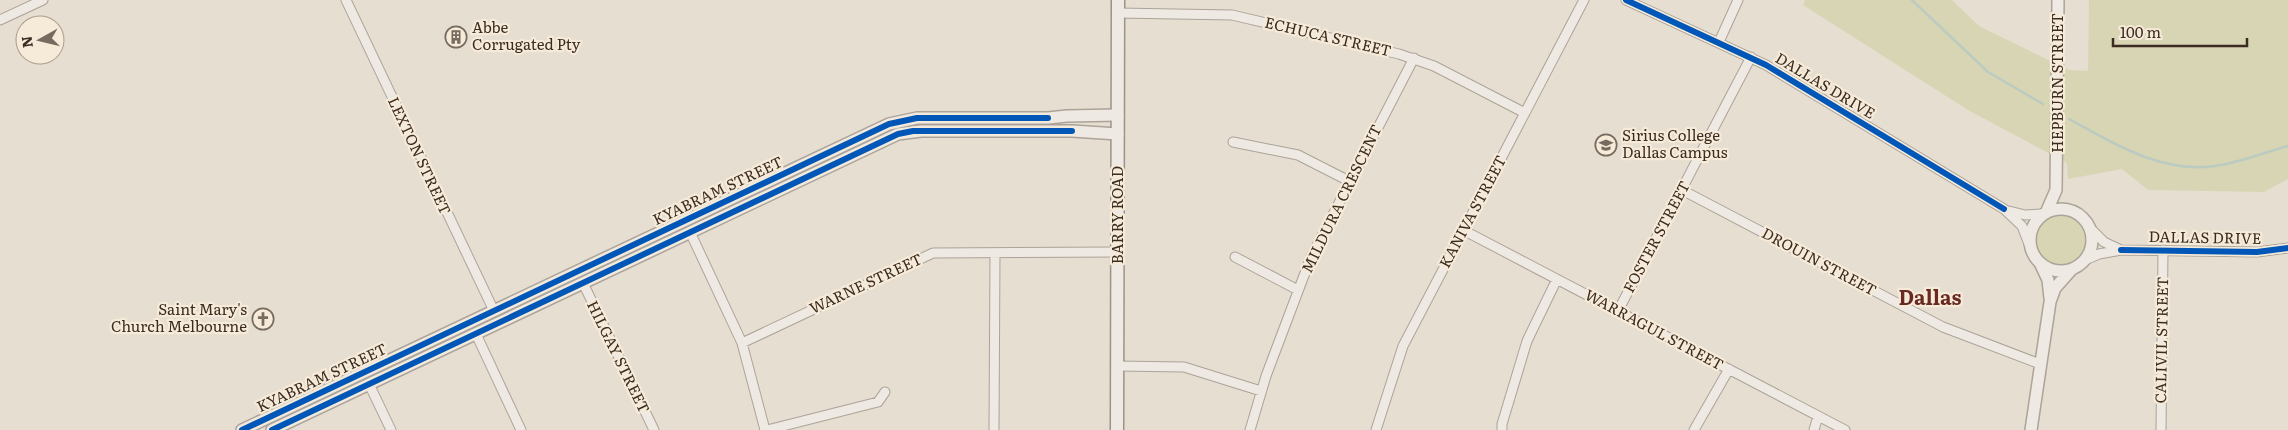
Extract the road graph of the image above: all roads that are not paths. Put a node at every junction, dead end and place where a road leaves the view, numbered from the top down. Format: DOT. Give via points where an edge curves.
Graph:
graph roads {
  1 [pos="43,0"];
  2 [pos="346,0"];
  3 [pos="1118,0"];
  4 [pos="1584,0"];
  5 [pos="1626,0"];
  6 [pos="1738,0"];
  7 [pos="2058,0"];
  8 [pos="1118,13"];
  9 [pos="0,20"];
  10 [pos="1719,42"];
  11 [pos="1751,57"];
  12 [pos="1414,58"];
  13 [pos="1525,113"];
  14 [pos="1118,115"];
  15 [pos="1118,134"];
  16 [pos="863,136"];
  17 [pos="1233,142"];
  18 [pos="869,148"];
  19 [pos="2058,166"];
  20 [pos="1349,181"];
  21 [pos="1682,190"];
  22 [pos="2004,209"];
  23 [pos="2074,212"];
  24 [pos="2044,214"];
  25 [pos="684,221"];
  26 [pos="2088,226"];
  27 [pos="1463,230"];
  28 [pos="690,232"];
  29 [pos="2030,244"];
  30 [pos="2288,248"];
  31 [pos="2121,250"];
  32 [pos="2163,250"];
  33 [pos="1117,252"];
  34 [pos="995,253"];
  35 [pos="1235,257"];
  36 [pos="2084,260"];
  37 [pos="2041,265"];
  38 [pos="2071,270"];
  39 [pos="1557,279"];
  40 [pos="583,283"];
  41 [pos="1298,290"];
  42 [pos="2050,302"];
  43 [pos="494,311"];
  44 [pos="1618,311"];
  45 [pos="476,320"];
  46 [pos="476,334"];
  47 [pos="742,343"];
  48 [pos="413,349"];
  49 [pos="2040,364"];
  50 [pos="1117,366"];
  51 [pos="1729,369"];
  52 [pos="369,384"];
  53 [pos="336,386"];
  54 [pos="1261,391"];
  55 [pos="886,392"];
  56 [pos="341,398"];
  57 [pos="1818,416"];
  58 [pos="242,430"];
  59 [pos="272,430"];
  60 [pos="391,430"];
  61 [pos="521,430"];
  62 [pos="654,430"];
  63 [pos="766,430"];
  64 [pos="994,430"];
  65 [pos="1117,430"];
  66 [pos="1250,430"];
  67 [pos="1376,430"];
  68 [pos="1502,430"];
  69 [pos="1694,430"];
  70 [pos="1814,430"];
  71 [pos="1845,430"];
  72 [pos="2031,430"];
  73 [pos="2161,430"];
  1 -- 9 [label="street"];
  2 -- 43 [label="street, LEXTON STREET"];
  3 -- 8 [label="main road, BARRY ROAD"];
  4 -- 13 [label="street, KANIVA STREET"];
  5 -- 10 [label="street, DALLAS DRIVE"];
  6 -- 10 [label="street"];
  7 -- 19 [label="street, HEPBURN STREET"];
  8 -- 12 [label="street, ECHUCA STREET" via="1232,15"];
  8 -- 14 [label="main road, BARRY ROAD"];
  10 -- 11 [label="street, DALLAS DRIVE"];
  11 -- 21 [label="street, FOSTER STREET"];
  11 -- 22 [label="street, DALLAS DRIVE"];
  12 -- 13 [label="street, ECHUCA STREET"];
  12 -- 20 [label="street, MILDURA CRESCENT"];
  13 -- 27 [label="street, KANIVA STREET"];
  14 -- 15 [label="main road, BARRY ROAD"];
  14 -- 16 [label="street, KYABRAM STREET" via="917,118 898,121"];
  15 -- 18 [label="street, KYABRAM STREET" via="913,131 898,134"];
  15 -- 33 [label="main road, BARRY ROAD"];
  16 -- 18 [label="street"];
  16 -- 25 [label="street, KYABRAM STREET"];
  17 -- 20 [label="street" via="1298,155"];
  18 -- 28 [label="street, KYABRAM STREET"];
  19 -- 23 [label="street, HEPBURN STREET" via="2063,196"];
  19 -- 24 [label="street, HEPBURN STREET" via="2054,198"];
  20 -- 41 [label="street, MILDURA CRESCENT" via="1316,244"];
  21 -- 44 [label="street, FOSTER STREET"];
  21 -- 49 [label="street, DROUIN STREET" via="1943,327"];
  22 -- 24 [label="street, DALLAS DRIVE" via="2025,215"];
  22 -- 29 [label="street, DALLAS DRIVE" via="2022,226"];
  23 -- 24 [label="street" via="2060,209"];
  23 -- 26 [label="street"];
  24 -- 29 [label="street" via="2033,225"];
  25 -- 28 [label="street, KYABRAM STREET"];
  25 -- 43 [label="street, KYABRAM STREET"];
  26 -- 31 [label="street" via="2104,242"];
  26 -- 36 [label="street" via="2091,249"];
  27 -- 39 [label="street, WARRAGUL STREET"];
  27 -- 67 [label="street, KANIVA STREET" via="1403,346"];
  28 -- 40 [label="street, KYABRAM STREET"];
  28 -- 47 [label="street"];
  29 -- 37 [label="street"];
  30 -- 32 [label="street, DALLAS DRIVE" via="2268,252"];
  31 -- 32 [label="street, DALLAS DRIVE"];
  31 -- 36 [label="street, DALLAS DRIVE"];
  32 -- 73 [label="street, CALIVIL STREET"];
  33 -- 34 [label="street, WARNE STREET"];
  33 -- 50 [label="main road, BARRY ROAD"];
  34 -- 47 [label="street, WARNE STREET" via="933,252"];
  34 -- 64 [label="street"];
  35 -- 41 [label="street"];
  36 -- 38 [label="street"];
  37 -- 38 [label="street" via="2054,271"];
  37 -- 42 [label="street" via="2048,280"];
  38 -- 42 [label="street" via="2054,288"];
  39 -- 44 [label="street, WARRAGUL STREET"];
  39 -- 68 [label="street" via="1527,341"];
  40 -- 46 [label="street, KYABRAM STREET"];
  40 -- 62 [label="street, HILGAY STREET"];
  41 -- 54 [label="street, MILDURA CRESCENT"];
  42 -- 49 [label="street"];
  43 -- 45 [label="street, KYABRAM STREET"];
  44 -- 51 [label="street, WARRAGUL STREET"];
  45 -- 46 [label="street"];
  45 -- 48 [label="street, KYABRAM STREET"];
  46 -- 48 [label="street, KYABRAM STREET" via="465,330"];
  46 -- 52 [label="street, KYABRAM STREET"];
  46 -- 61 [label="street"];
  47 -- 63 [label="street"];
  48 -- 53 [label="street, KYABRAM STREET"];
  49 -- 72 [label="street"];
  50 -- 54 [label="street" via="1177,366"];
  50 -- 65 [label="main road, BARRY ROAD"];
  51 -- 57 [label="street, WARRAGUL STREET"];
  51 -- 69 [label="street"];
  52 -- 56 [label="street, KYABRAM STREET"];
  52 -- 60 [label="street"];
  53 -- 56 [label="street, KYABRAM STREET"];
  53 -- 58 [label="street, KYABRAM STREET"];
  54 -- 66 [label="street, MILDURA CRESCENT"];
  55 -- 63 [label="street" via="878,402"];
  56 -- 59 [label="street, KYABRAM STREET"];
  57 -- 70 [label="street"];
  57 -- 71 [label="street, WARRAGUL STREET"];
}
